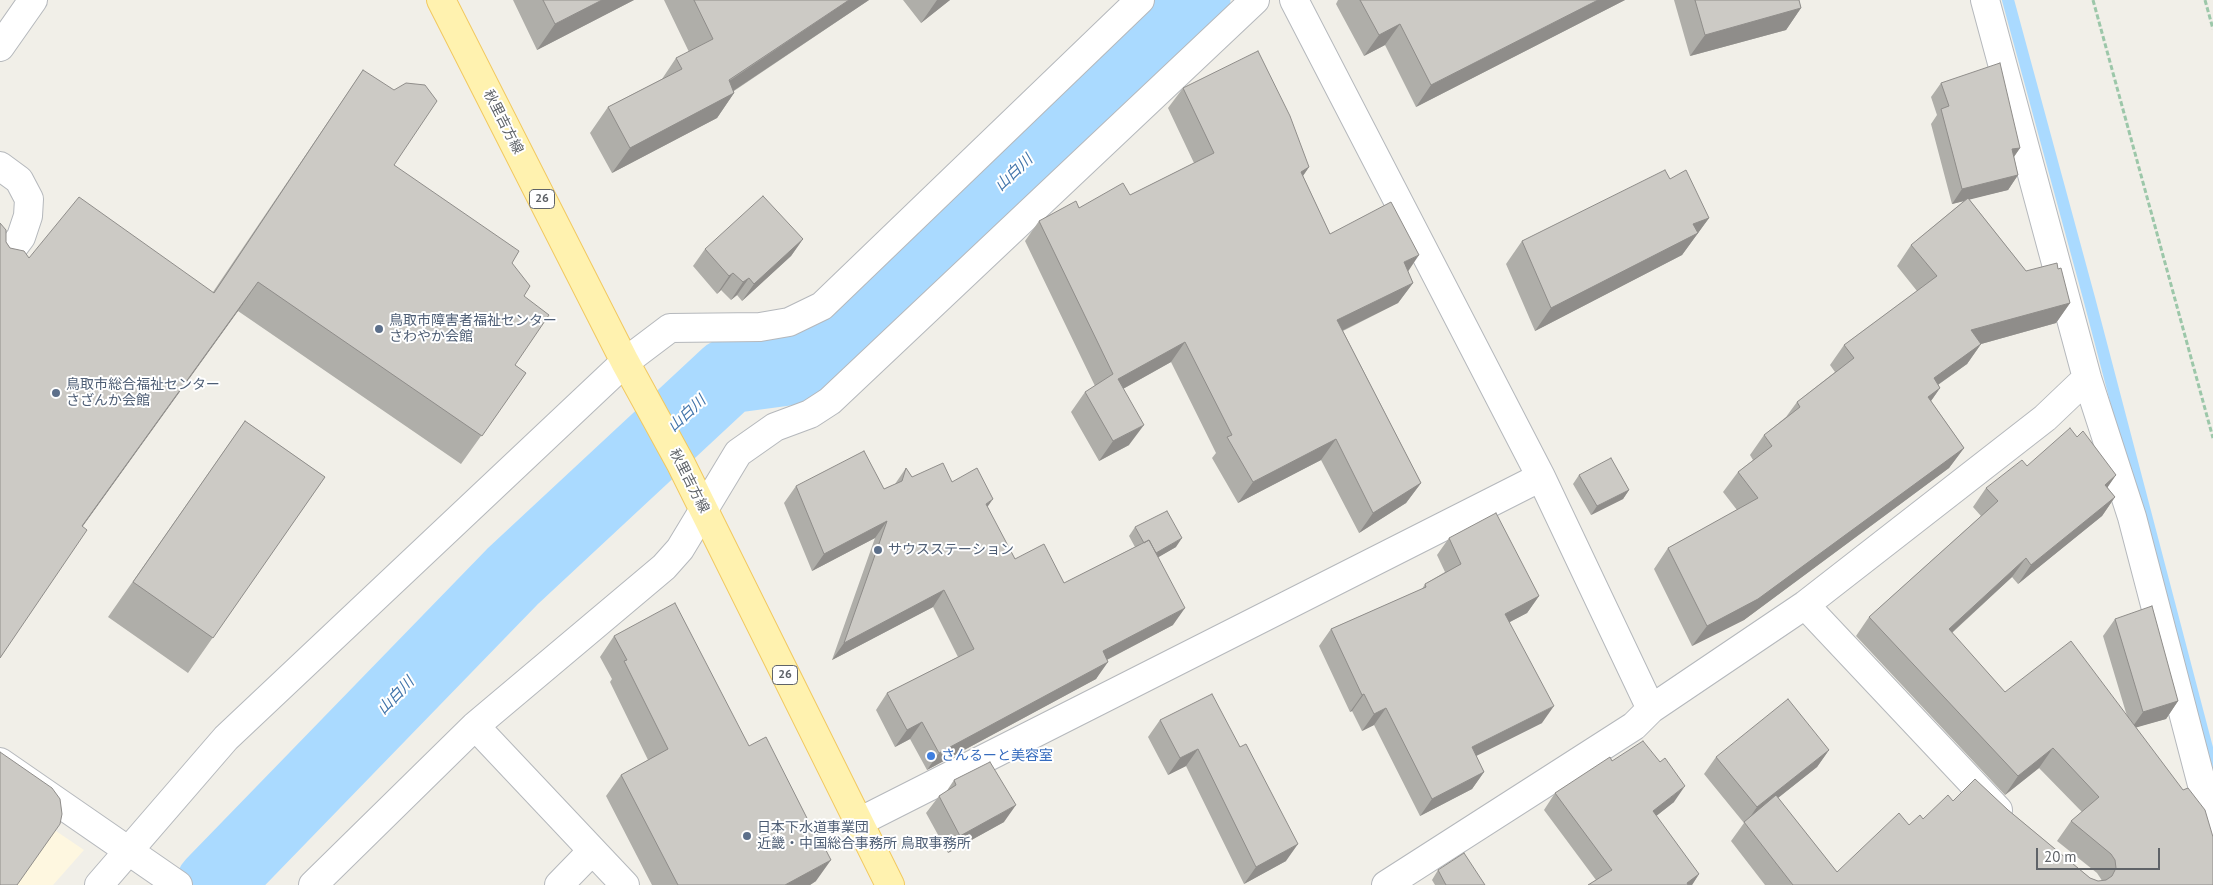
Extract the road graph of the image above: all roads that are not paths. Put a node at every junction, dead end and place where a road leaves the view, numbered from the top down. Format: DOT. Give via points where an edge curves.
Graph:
graph roads {
  1 [pos="33,0"];
  2 [pos="441,0"];
  3 [pos="1140,0"];
  4 [pos="1255,0"];
  5 [pos="1294,0"];
  6 [pos="1985,0"];
  7 [pos="0,47"];
  8 [pos="0,166"];
  9 [pos="0,265"];
  10 [pos="625,362"];
  11 [pos="2087,378"];
  12 [pos="1542,477"];
  13 [pos="703,510"];
  14 [pos="1805,605"];
  15 [pos="1651,709"];
  16 [pos="475,726"];
  17 [pos="0,762"];
  18 [pos="859,822"];
  19 [pos="2213,827"];
  20 [pos="2019,828"];
  21 [pos="128,850"];
  22 [pos="592,851"];
  23 [pos="99,885"];
  24 [pos="178,885"];
  25 [pos="313,885"];
  26 [pos="559,885"];
  27 [pos="625,885"];
  28 [pos="890,885"];
  29 [pos="1386,885"];
  1 -- 7 [label="street"];
  2 -- 10 [label="main road, 秋里吉方線 / 26"];
  3 -- 10 [label="street" via="822,306 790,322 760,327 670,328"];
  4 -- 13 [label="street" via="830,400 810,414 775,427 738,453"];
  5 -- 12 [label="street"];
  6 -- 11 [label="street"];
  8 -- 9 [label="street" via="18,180 29,199 28,216 21,237"];
  10 -- 13 [label="main road, 秋里吉方線 / 26"];
  10 -- 21 [label="street" via="226,738"];
  11 -- 14 [label="street" via="2045,418"];
  11 -- 19 [label="street" via="2132,517"];
  12 -- 15 [label="street"];
  12 -- 18 [label="street"];
  13 -- 16 [label="street" via="680,549 664,567"];
  13 -- 18 [label="main road, 秋里吉方線 / 26"];
  14 -- 15 [label="street"];
  14 -- 20 [label="street" via="1961,772"];
  15 -- 29 [label="street" via="1634,726"];
  16 -- 22 [label="street"];
  16 -- 25 [label="street"];
  17 -- 21 [label="street"];
  18 -- 28 [label="main road, 秋里吉方線 / 26"];
  21 -- 23 [label="street"];
  21 -- 24 [label="street"];
  22 -- 26 [label="street"];
  22 -- 27 [label="street"];
}
